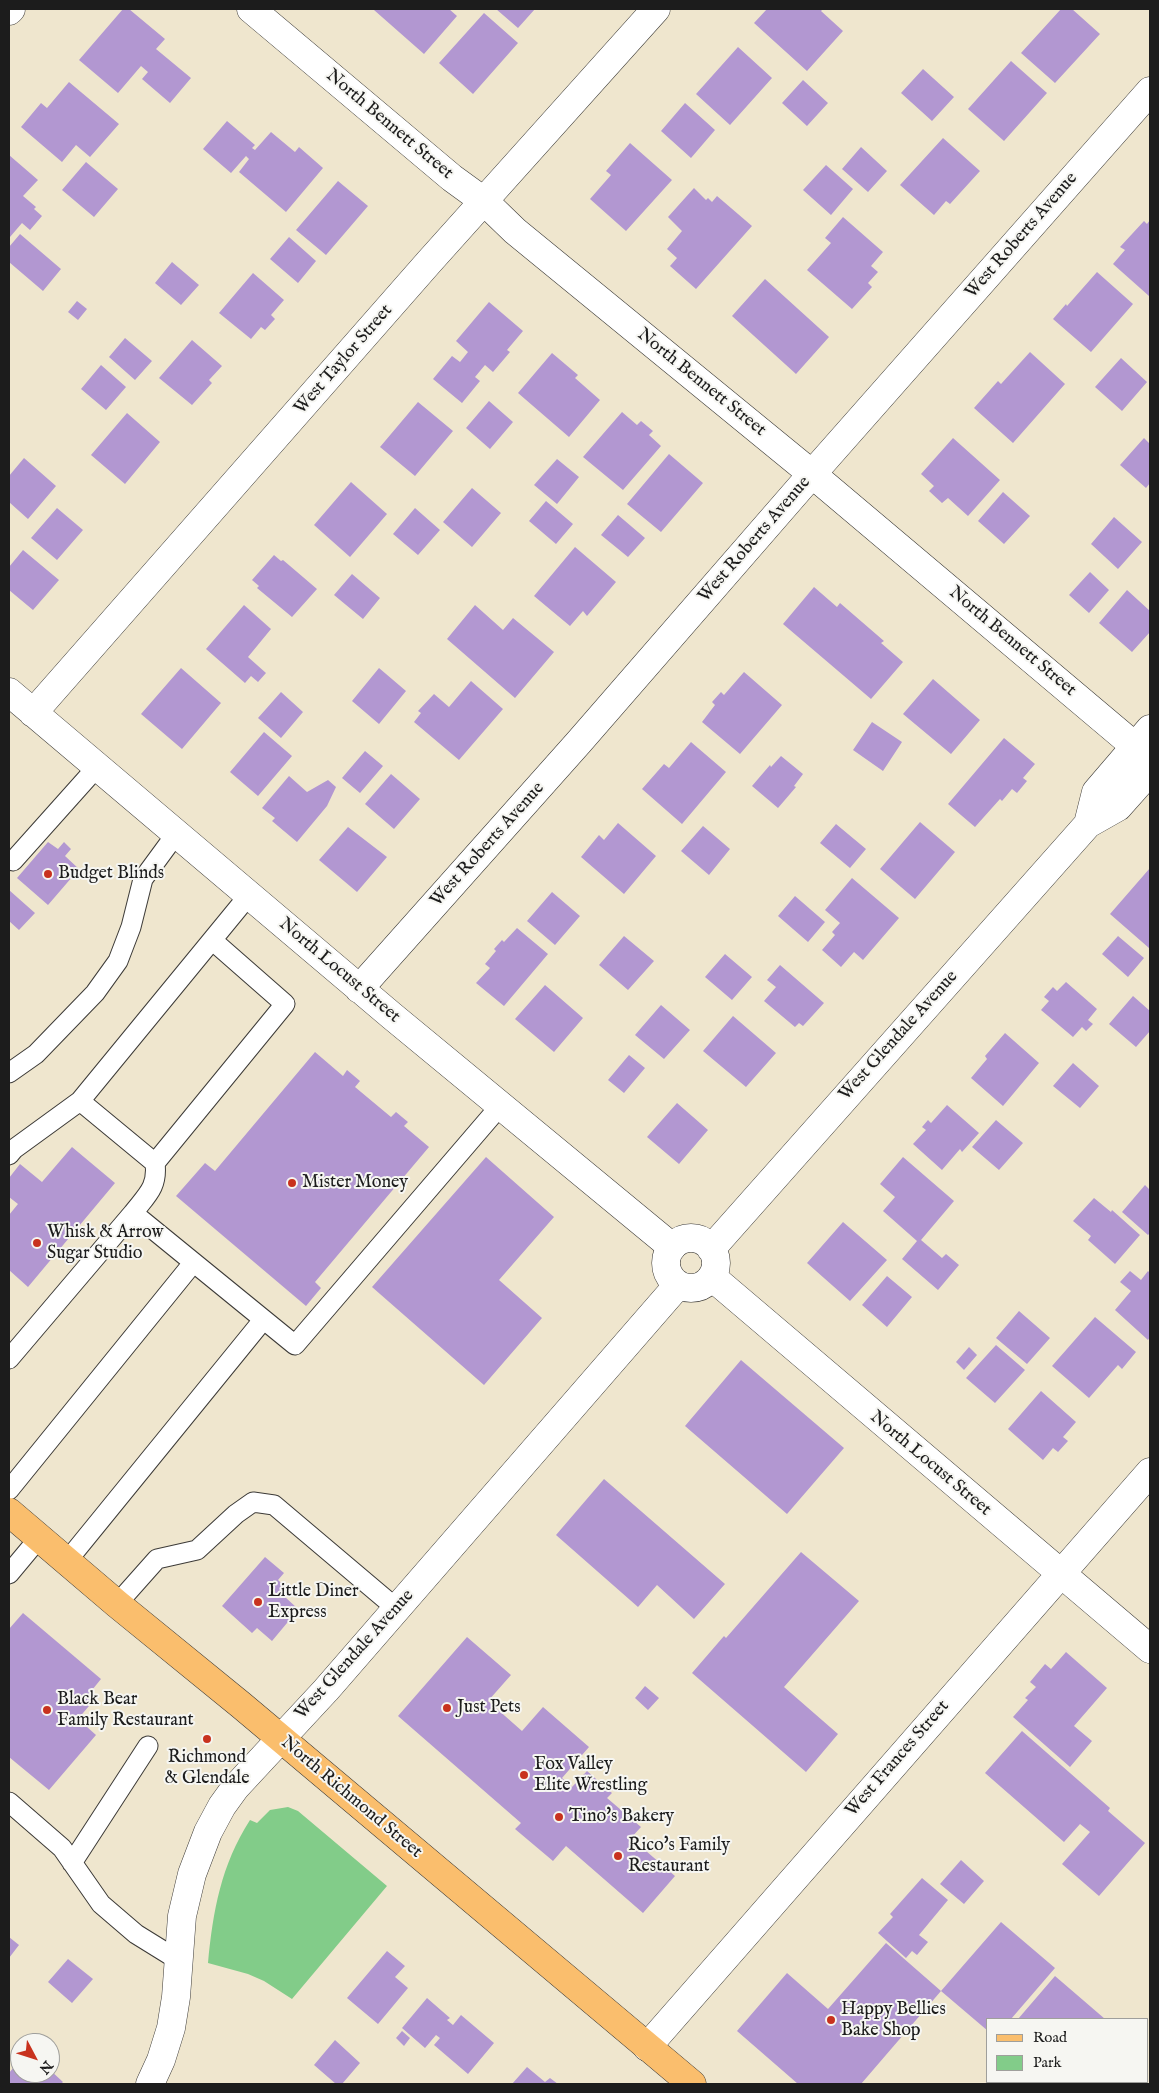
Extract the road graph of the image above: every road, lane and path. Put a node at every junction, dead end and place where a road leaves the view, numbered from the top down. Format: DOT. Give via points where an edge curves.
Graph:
graph roads {
  1 [pos="251,9"];
  2 [pos="656,9"];
  3 [pos="1150,92"];
  4 [pos="485,202"];
  5 [pos="812,474"];
  6 [pos="9,692"];
  7 [pos="34,712"];
  8 [pos="1145,745"];
  9 [pos="97,767"];
  10 [pos="1150,771"];
  11 [pos="1088,824"];
  12 [pos="176,834"];
  13 [pos="13,861"];
  14 [pos="249,896"];
  15 [pos="212,940"];
  16 [pos="359,988"];
  17 [pos="9,1073"];
  18 [pos="80,1102"];
  19 [pos="500,1106"];
  20 [pos="9,1155"];
  21 [pos="155,1163"];
  22 [pos="133,1213"];
  23 [pos="672,1247"];
  24 [pos="711,1249"];
  25 [pos="193,1263"];
  26 [pos="712,1277"];
  27 [pos="678,1285"];
  28 [pos="264,1320"];
  29 [pos="9,1359"];
  30 [pos="1150,1472"];
  31 [pos="9,1490"];
  32 [pos="9,1512"];
  33 [pos="39,1538"];
  34 [pos="67,1561"];
  35 [pos="9,1574"];
  36 [pos="1059,1574"];
  37 [pos="117,1604"];
  38 [pos="397,1609"];
  39 [pos="1150,1649"];
  40 [pos="280,1738"];
  41 [pos="148,1746"];
  42 [pos="9,1802"];
  43 [pos="72,1863"];
  44 [pos="178,1960"];
  45 [pos="647,2047"];
  46 [pos="150,2084"];
  47 [pos="692,2084"];
  1 -- 4 [label="street, North Bennett Street"];
  2 -- 4 [label="street, West Taylor Street"];
  3 -- 5 [label="street, West Roberts Avenue"];
  4 -- 5 [label="street, North Bennett Street" via="515,231"];
  4 -- 7 [label="street, West Taylor Street"];
  5 -- 8 [label="street, North Bennett Street"];
  5 -- 16 [label="street, West Roberts Avenue" via="573,749"];
  6 -- 7 [label="street, North Locust Street"];
  7 -- 9 [label="street, North Locust Street"];
  8 -- 11 [label="street, West Glendale Avenue" via="1096,792"];
  9 -- 12 [label="street, North Locust Street"];
  9 -- 13 [label="lane"];
  10 -- 11 [label="street, West Glendale Avenue" via="1118,807"];
  11 -- 24 [label="street, West Glendale Avenue"];
  12 -- 14 [label="street, North Locust Street"];
  12 -- 17 [label="lane" via="143,879 131,927 118,961 95,993 36,1054"];
  14 -- 15 [label="lane"];
  14 -- 16 [label="street, North Locust Street"];
  15 -- 18 [label="lane"];
  15 -- 21 [label="lane" via="285,1004"];
  16 -- 19 [label="street, North Locust Street"];
  18 -- 20 [label="lane"];
  18 -- 21 [label="lane"];
  19 -- 23 [label="street, North Locust Street"];
  19 -- 28 [label="lane" via="295,1345"];
  21 -- 22 [label="lane" via="157,1178"];
  22 -- 25 [label="lane"];
  22 -- 29 [label="lane"];
  23 -- 24 [label="street" via="692,1239 706,1243"];
  23 -- 27 [label="street" via="666,1268 672,1281"];
  24 -- 26 [label="street" via="716,1263"];
  25 -- 28 [label="lane"];
  25 -- 31 [label="lane"];
  26 -- 27 [label="street" via="700,1286 685,1288"];
  26 -- 36 [label="street, North Locust Street"];
  27 -- 38 [label="street, West Glendale Avenue"];
  28 -- 34 [label="lane"];
  30 -- 36 [label="street, West Frances Street"];
  32 -- 33 [label="main road, North Richmond Street"];
  33 -- 34 [label="main road, North Richmond Street"];
  33 -- 35 [label="lane"];
  34 -- 37 [label="main road, North Richmond Street"];
  36 -- 39 [label="street, North Locust Street"];
  36 -- 45 [label="street, West Frances Street"];
  37 -- 38 [label="lane" via="157,1559 197,1550 253,1502 274,1505"];
  37 -- 40 [label="main road, North Richmond Street"];
  38 -- 40 [label="street, West Glendale Avenue"];
  40 -- 44 [label="street, West Glendale Avenue" via="235,1788 208,1832 192,1874 184,1908"];
  40 -- 45 [label="main road, North Richmond Street"];
  41 -- 43 [label="lane"];
  42 -- 43 [label="lane" via="62,1848"];
  43 -- 44 [label="lane" via="101,1904 136,1934"];
  44 -- 46 [label="street, West Glendale Avenue" via="171,2028"];
  45 -- 47 [label="main road, North Richmond Street"];
}
